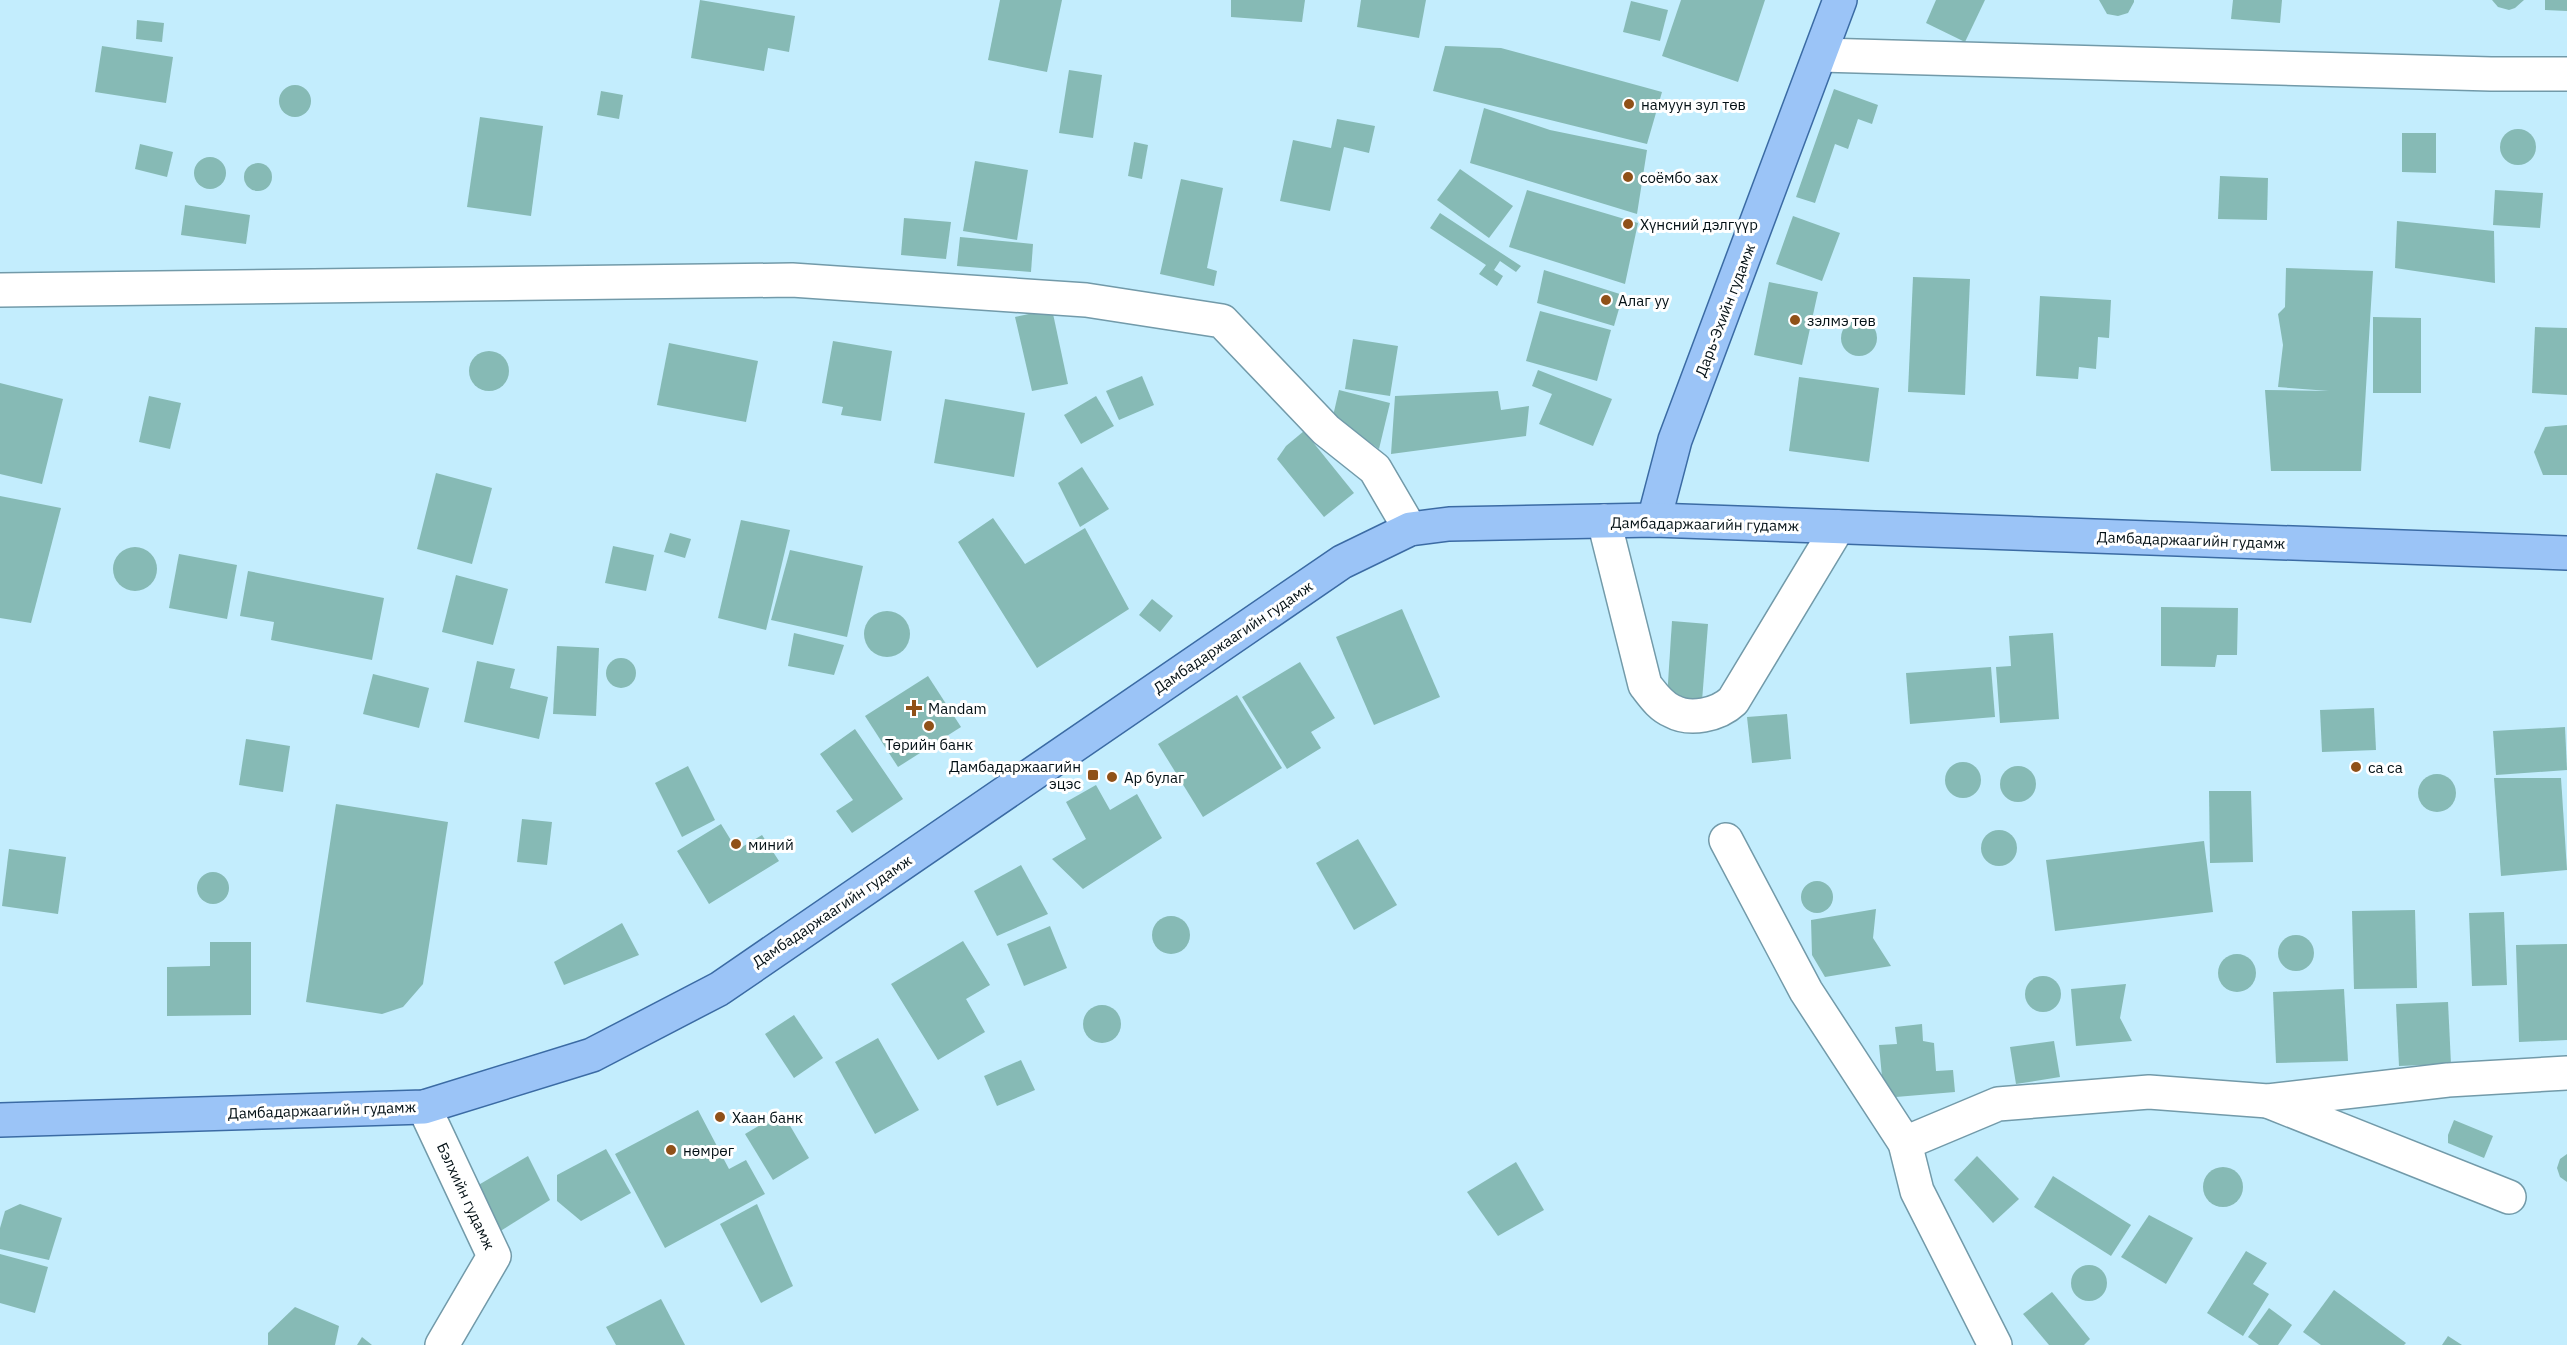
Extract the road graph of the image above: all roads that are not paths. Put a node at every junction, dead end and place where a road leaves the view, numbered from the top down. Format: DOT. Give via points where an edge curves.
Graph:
graph roads {
  1 [pos="1840,0"];
  2 [pos="1821,55"];
  3 [pos="2567,74"];
  4 [pos="0,290"];
  5 [pos="1654,520"];
  6 [pos="1604,521"];
  7 [pos="1838,527"];
  8 [pos="1410,529"];
  9 [pos="2567,553"];
  10 [pos="1726,840"];
  11 [pos="2567,1073"];
  12 [pos="2268,1101"];
  13 [pos="424,1107"];
  14 [pos="0,1120"];
  15 [pos="1905,1143"];
  16 [pos="2509,1197"];
  17 [pos="442,1345"];
  18 [pos="1995,1345"];
  1 -- 2 [label="main road, Дарь-Эхийн гудамж"];
  2 -- 3 [label="street"];
  2 -- 5 [label="main road, Дарь-Эхийн гудамж" via="1676,440"];
  4 -- 8 [label="street" via="792,280 1086,300 1222,321 1326,430 1375,469"];
  5 -- 6 [label="main road, Дамбадаржаагийн гудамж"];
  5 -- 7 [label="main road, Дамбадаржаагийн гудамж"];
  6 -- 7 [label="street" via="1645,685 1673,712 1706,716 1723,710 1733,701"];
  6 -- 8 [label="main road, Дамбадаржаагийн гудамж" via="1449,524"];
  7 -- 9 [label="main road, Дамбадаржаагийн гудамж"];
  8 -- 13 [label="main road, Дамбадаржаагийн гудамж" via="1342,562 718,989 592,1055"];
  10 -- 15 [label="street" via="1806,991"];
  11 -- 12 [label="street" via="2448,1080"];
  12 -- 15 [label="street" via="2149,1092 1998,1104"];
  12 -- 16 [label="street"];
  13 -- 14 [label="main road, Дамбадаржаагийн гудамж"];
  13 -- 17 [label="street, Бэлхийн гудамж" via="495,1256"];
  15 -- 18 [label="street" via="1917,1191"];
}
